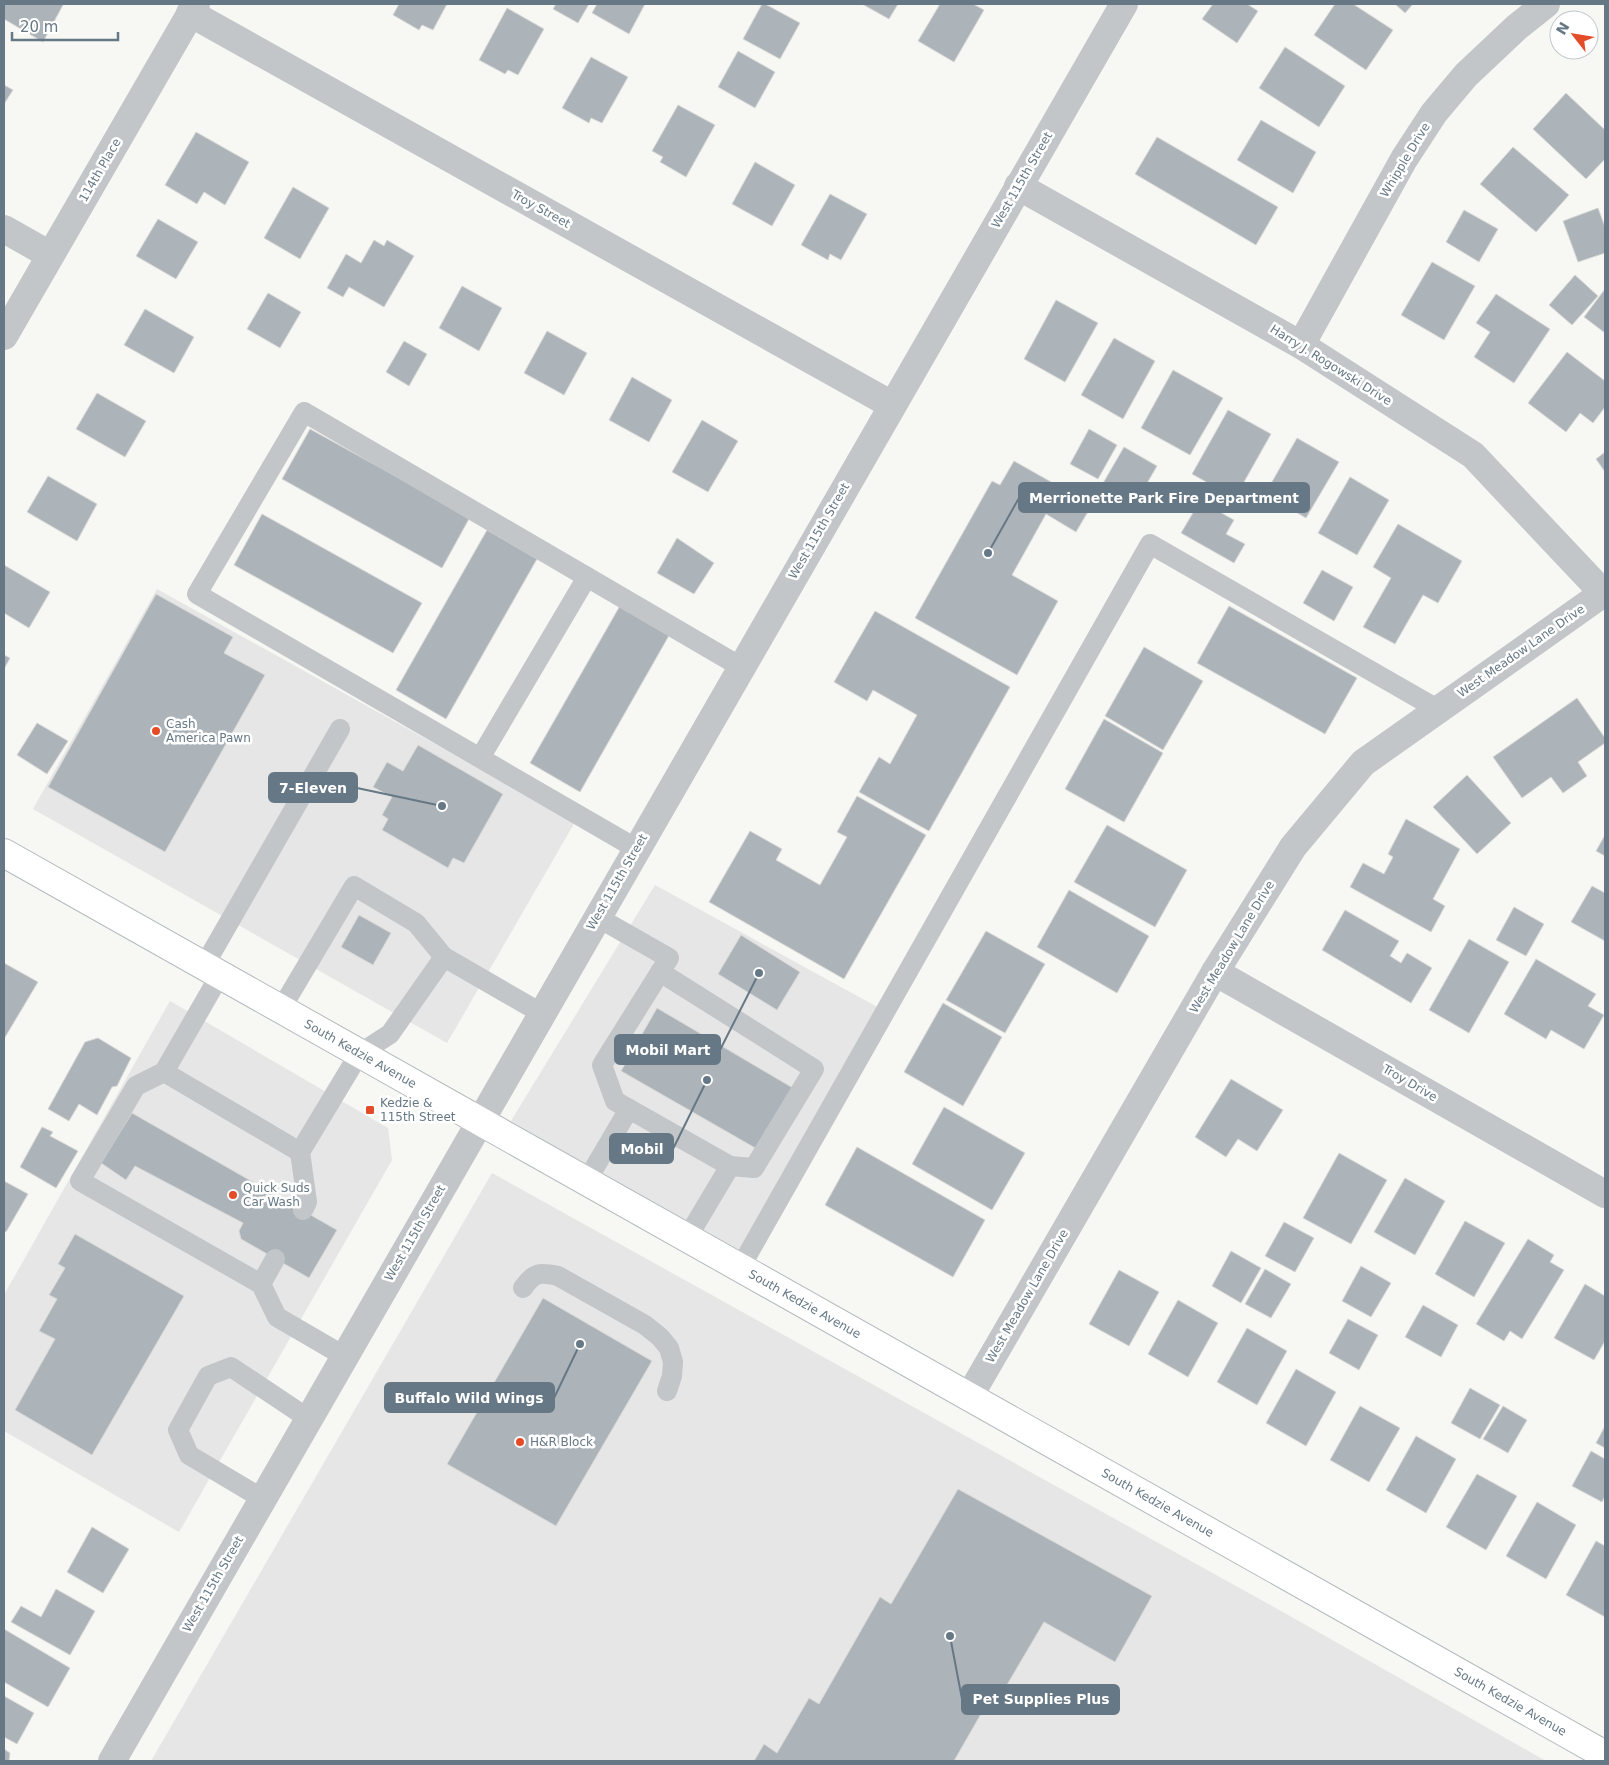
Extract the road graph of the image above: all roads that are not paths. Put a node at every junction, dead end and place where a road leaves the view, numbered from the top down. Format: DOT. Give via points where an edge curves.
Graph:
graph roads {
  1 [pos="1124,4"];
  2 [pos="1546,4"];
  3 [pos="193,8"];
  4 [pos="1018,186"];
  5 [pos="4,229"];
  6 [pos="50,255"];
  7 [pos="4,336"];
  8 [pos="1301,345"];
  9 [pos="892,405"];
  10 [pos="587,577"];
  11 [pos="1605,593"];
  12 [pos="741,667"];
  13 [pos="1439,710"];
  14 [pos="340,729"];
  15 [pos="480,758"];
  16 [pos="637,849"];
  17 [pos="4,853"];
  18 [pos="597,917"];
  19 [pos="444,957"];
  20 [pos="212,970"];
  21 [pos="660,972"];
  22 [pos="1215,972"];
  23 [pos="280,1009"];
  24 [pos="541,1013"];
  25 [pos="358,1054"];
  26 [pos="164,1072"];
  27 [pos="628,1109"];
  28 [pos="479,1122"];
  29 [pos="300,1152"];
  30 [pos="730,1166"];
  31 [pos="586,1182"];
  32 [pos="1605,1194"];
  33 [pos="305,1206"];
  34 [pos="687,1238"];
  35 [pos="275,1259"];
  36 [pos="740,1268"];
  37 [pos="261,1284"];
  38 [pos="522,1288"];
  39 [pos="344,1356"];
  40 [pos="667,1391"];
  41 [pos="969,1397"];
  42 [pos="308,1419"];
  43 [pos="263,1499"];
  44 [pos="1605,1756"];
  45 [pos="112,1761"];
  1 -- 4 [label="street, West 115th Street"];
  2 -- 8 [label="street, Whipple Drive" via="1472,69 1434,113 1404,159"];
  3 -- 6 [label="street, 114th Place"];
  3 -- 9 [label="street, Troy Street"];
  4 -- 8 [label="street, Harry J. Rogowski Drive"];
  4 -- 9 [label="street, West 115th Street"];
  5 -- 6 [label="street"];
  6 -- 7 [label="street, 114th Place"];
  8 -- 11 [label="street, Harry J. Rogowski Drive" via="1473,455"];
  9 -- 12 [label="street, West 115th Street"];
  10 -- 12 [label="lane"];
  10 -- 15 [label="lane"];
  10 -- 15 [label="lane" via="304,412 286,442 198,594"];
  11 -- 13 [label="street, West Meadow Lane Drive"];
  12 -- 16 [label="street, West 115th Street"];
  13 -- 22 [label="street, West Meadow Lane Drive" via="1363,763 1293,847"];
  13 -- 36 [label="lane" via="1150,544"];
  14 -- 20 [label="lane"];
  15 -- 16 [label="lane"];
  16 -- 18 [label="street, West 115th Street"];
  17 -- 20 [label="main road, South Kedzie Avenue"];
  18 -- 21 [label="lane" via="669,958"];
  18 -- 24 [label="street, West 115th Street"];
  19 -- 23 [label="lane" via="416,923 354,886"];
  19 -- 24 [label="lane"];
  19 -- 25 [label="lane" via="390,1034"];
  20 -- 23 [label="main road, South Kedzie Avenue"];
  20 -- 26 [label="lane"];
  21 -- 27 [label="lane" via="602,1065 614,1101"];
  21 -- 30 [label="lane" via="814,1069 754,1168"];
  22 -- 32 [label="street, Troy Drive"];
  22 -- 41 [label="street, West Meadow Lane Drive"];
  23 -- 25 [label="main road, South Kedzie Avenue"];
  24 -- 28 [label="street, West 115th Street"];
  25 -- 28 [label="main road, South Kedzie Avenue"];
  25 -- 29 [label="lane"];
  26 -- 29 [label="lane"];
  26 -- 37 [label="lane" via="136,1086 80,1181"];
  27 -- 30 [label="lane"];
  27 -- 31 [label="lane"];
  28 -- 31 [label="main road, South Kedzie Avenue"];
  28 -- 39 [label="street, West 115th Street"];
  29 -- 33 [label="lane"];
  30 -- 34 [label="lane"];
  31 -- 34 [label="main road, South Kedzie Avenue"];
  34 -- 36 [label="main road, South Kedzie Avenue"];
  35 -- 37 [label="lane"];
  36 -- 41 [label="main road, South Kedzie Avenue"];
  37 -- 39 [label="lane" via="277,1317"];
  38 -- 40 [label="lane" via="537,1274 558,1276 645,1325 669,1348 673,1362"];
  39 -- 42 [label="street, West 115th Street"];
  41 -- 44 [label="main road, South Kedzie Avenue"];
  42 -- 43 [label="street, West 115th Street"];
  42 -- 43 [label="lane" via="232,1368 208,1376 178,1430 189,1455"];
  43 -- 45 [label="street, West 115th Street"];
}
